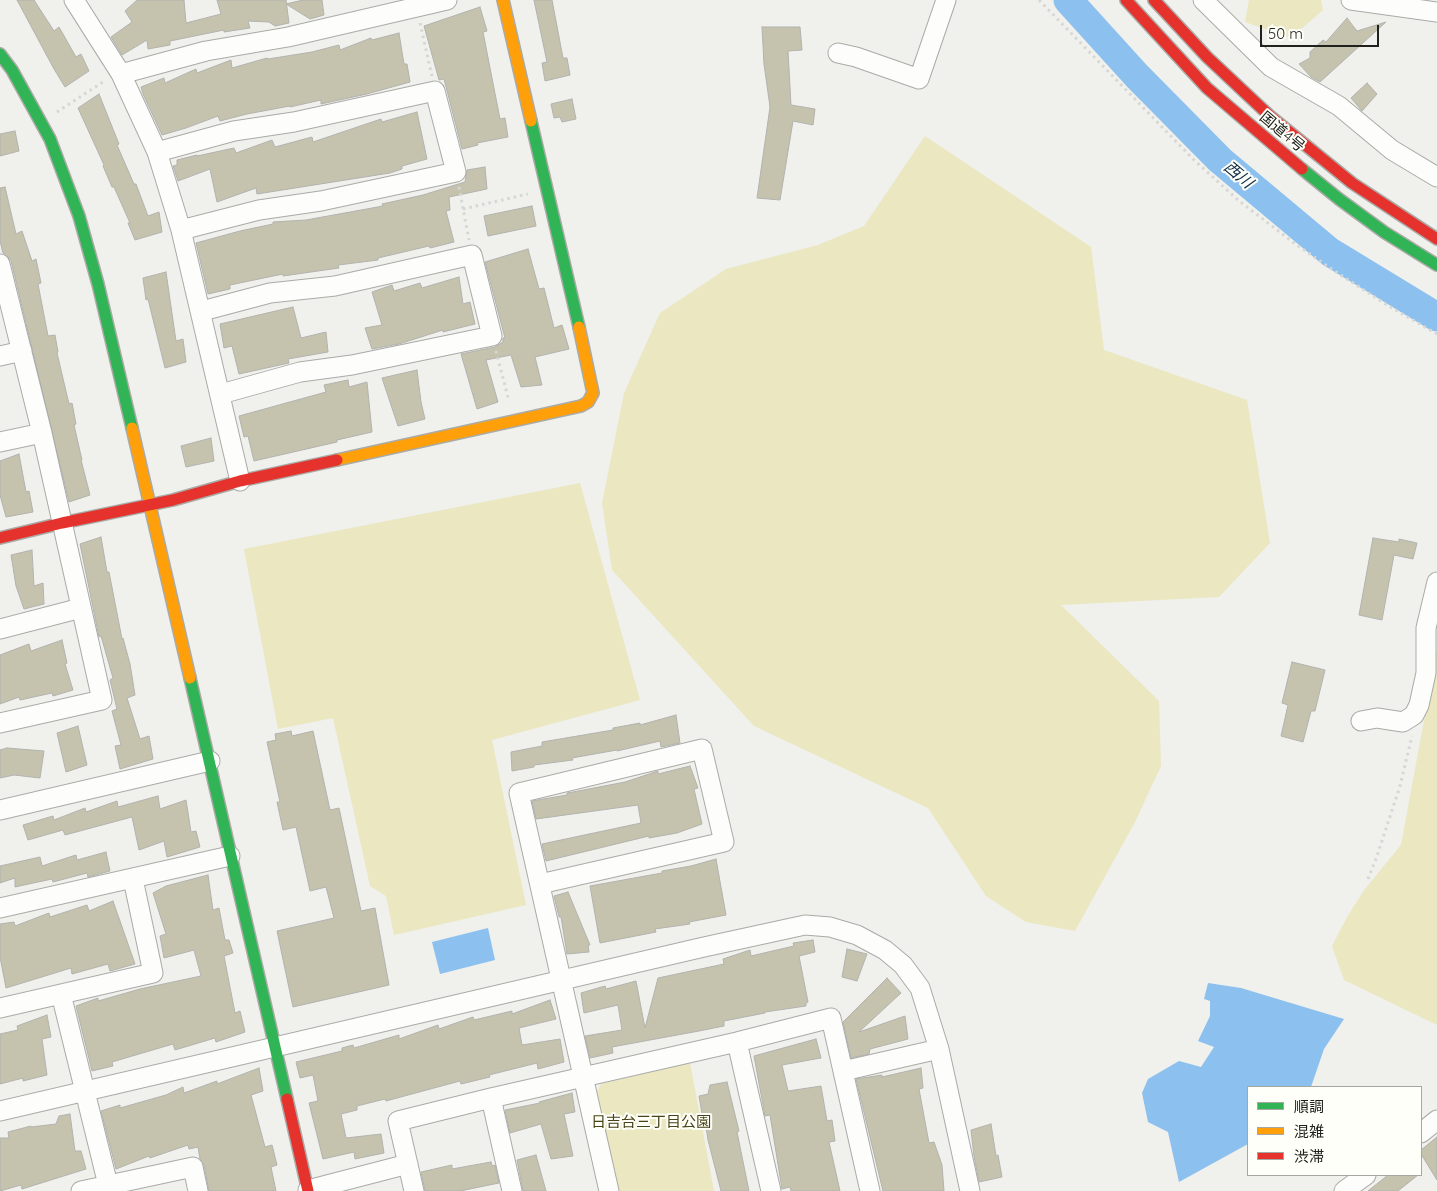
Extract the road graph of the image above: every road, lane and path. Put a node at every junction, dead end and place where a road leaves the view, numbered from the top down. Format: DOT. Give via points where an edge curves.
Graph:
graph roads {
  1 [pos="74,0"];
  2 [pos="447,0"];
  3 [pos="503,0"];
  4 [pos="946,0"];
  5 [pos="1039,0"];
  6 [pos="1126,0"];
  7 [pos="1154,0"];
  8 [pos="1203,0"];
  9 [pos="1351,0"];
  10 [pos="416,4"];
  11 [pos="1430,7"];
  12 [pos="838,53"];
  13 [pos="0,54"];
  14 [pos="121,74"];
  15 [pos="435,91"];
  16 [pos="51,116"];
  17 [pos="157,152"];
  18 [pos="456,172"];
  19 [pos="1437,177"];
  20 [pos="547,190"];
  21 [pos="463,210"];
  22 [pos="181,230"];
  23 [pos="1437,239"];
  24 [pos="472,255"];
  25 [pos="1437,265"];
  26 [pos="1,269"];
  27 [pos="202,311"];
  28 [pos="1437,334"];
  29 [pos="492,336"];
  30 [pos="22,351"];
  31 [pos="0,356"];
  32 [pos="221,394"];
  33 [pos="515,421"];
  34 [pos="42,433"];
  35 [pos="0,442"];
  36 [pos="240,481"];
  37 [pos="151,505"];
  38 [pos="62,523"];
  39 [pos="0,538"];
  40 [pos="1437,582"];
  41 [pos="81,608"];
  42 [pos="0,630"];
  43 [pos="1414,715"];
  44 [pos="1361,721"];
  45 [pos="0,723"];
  46 [pos="210,761"];
  47 [pos="0,810"];
  48 [pos="230,856"];
  49 [pos="133,879"];
  50 [pos="1368,879"];
  51 [pos="540,884"];
  52 [pos="0,908"];
  53 [pos="562,980"];
  54 [pos="61,994"];
  55 [pos="0,1008"];
  56 [pos="737,1042"];
  57 [pos="274,1048"];
  58 [pos="939,1049"];
  59 [pos="843,1071"];
  60 [pos="584,1078"];
  61 [pos="84,1092"];
  62 [pos="491,1098"];
  63 [pos="0,1110"];
  64 [pos="1437,1120"];
  65 [pos="1422,1132"];
  66 [pos="408,1164"];
  67 [pos="1365,1176"];
  68 [pos="108,1185"];
  69 [pos="308,1190"];
  70 [pos="81,1191"];
  71 [pos="198,1191"];
  72 [pos="414,1191"];
  73 [pos="512,1191"];
  74 [pos="609,1191"];
  75 [pos="771,1191"];
  76 [pos="870,1191"];
  77 [pos="970,1191"];
  78 [pos="1344,1191"];
  1 -- 14 [label="street"];
  2 -- 10 [label="street"];
  3 -- 20 [label="main road"];
  4 -- 12 [label="street" via="920,79 856,56"];
  5 -- 28 [label="path" via="1193,159 1238,200 1333,270"];
  6 -- 25 [label="main road, 国道4号" via="1207,88 1264,138 1346,205"];
  7 -- 23 [label="main road, 国道4号" via="1207,57 1271,117 1352,182"];
  8 -- 19 [label="street" via="1271,66 1340,106 1392,150"];
  9 -- 11 [label="street"];
  10 -- 14 [label="street" via="288,38 206,51"];
  10 -- 15 [label="path"];
  13 -- 37 [label="main road" via="50,139 79,216"];
  14 -- 16 [label="path" via="104,81"];
  14 -- 17 [label="street"];
  15 -- 17 [label="street" via="294,122 234,131"];
  15 -- 18 [label="street"];
  17 -- 22 [label="street"];
  18 -- 21 [label="path"];
  18 -- 22 [label="street" via="321,201 259,210"];
  20 -- 21 [label="path"];
  20 -- 33 [label="main road" via="593,393 581,406"];
  21 -- 24 [label="path"];
  22 -- 27 [label="street"];
  24 -- 27 [label="street" via="335,286 270,293"];
  24 -- 29 [label="street"];
  26 -- 30 [label="street"];
  27 -- 32 [label="street"];
  29 -- 32 [label="street" via="352,365 300,372"];
  29 -- 33 [label="path"];
  30 -- 31 [label="street"];
  30 -- 34 [label="street"];
  32 -- 36 [label="street"];
  33 -- 36 [label="main road"];
  34 -- 35 [label="street"];
  34 -- 38 [label="street"];
  36 -- 37 [label="main road"];
  37 -- 38 [label="main road"];
  37 -- 46 [label="main road"];
  38 -- 39 [label="main road"];
  38 -- 41 [label="street"];
  40 -- 43 [label="street" via="1426,628 1426,674"];
  41 -- 42 [label="street"];
  41 -- 45 [label="street" via="102,700"];
  43 -- 44 [label="street" via="1403,722 1376,718"];
  43 -- 50 [label="path" via="1400,786"];
  46 -- 47 [label="street"];
  46 -- 48 [label="main road"];
  48 -- 49 [label="street"];
  48 -- 57 [label="main road"];
  49 -- 52 [label="street"];
  49 -- 54 [label="street" via="153,973"];
  51 -- 51 [label="street" via="724,842 702,749 519,793"];
  51 -- 53 [label="street"];
  53 -- 57 [label="street"];
  53 -- 58 [label="street" via="805,925 830,926 857,935 885,950 903,965 920,988"];
  53 -- 60 [label="street"];
  54 -- 55 [label="street"];
  54 -- 61 [label="street"];
  56 -- 59 [label="street" via="831,1018"];
  56 -- 60 [label="street"];
  56 -- 75 [label="street"];
  57 -- 61 [label="street"];
  57 -- 69 [label="main road"];
  58 -- 59 [label="street"];
  58 -- 77 [label="street"];
  59 -- 76 [label="street"];
  60 -- 62 [label="street"];
  60 -- 74 [label="street"];
  61 -- 63 [label="street"];
  61 -- 68 [label="street"];
  62 -- 66 [label="street" via="398,1121"];
  62 -- 73 [label="street"];
  64 -- 65 [label="street"];
  66 -- 69 [label="street"];
  66 -- 72 [label="street"];
  67 -- 78 [label="street"];
  68 -- 70 [label="street"];
  68 -- 71 [label="street" via="193,1167"];
}
